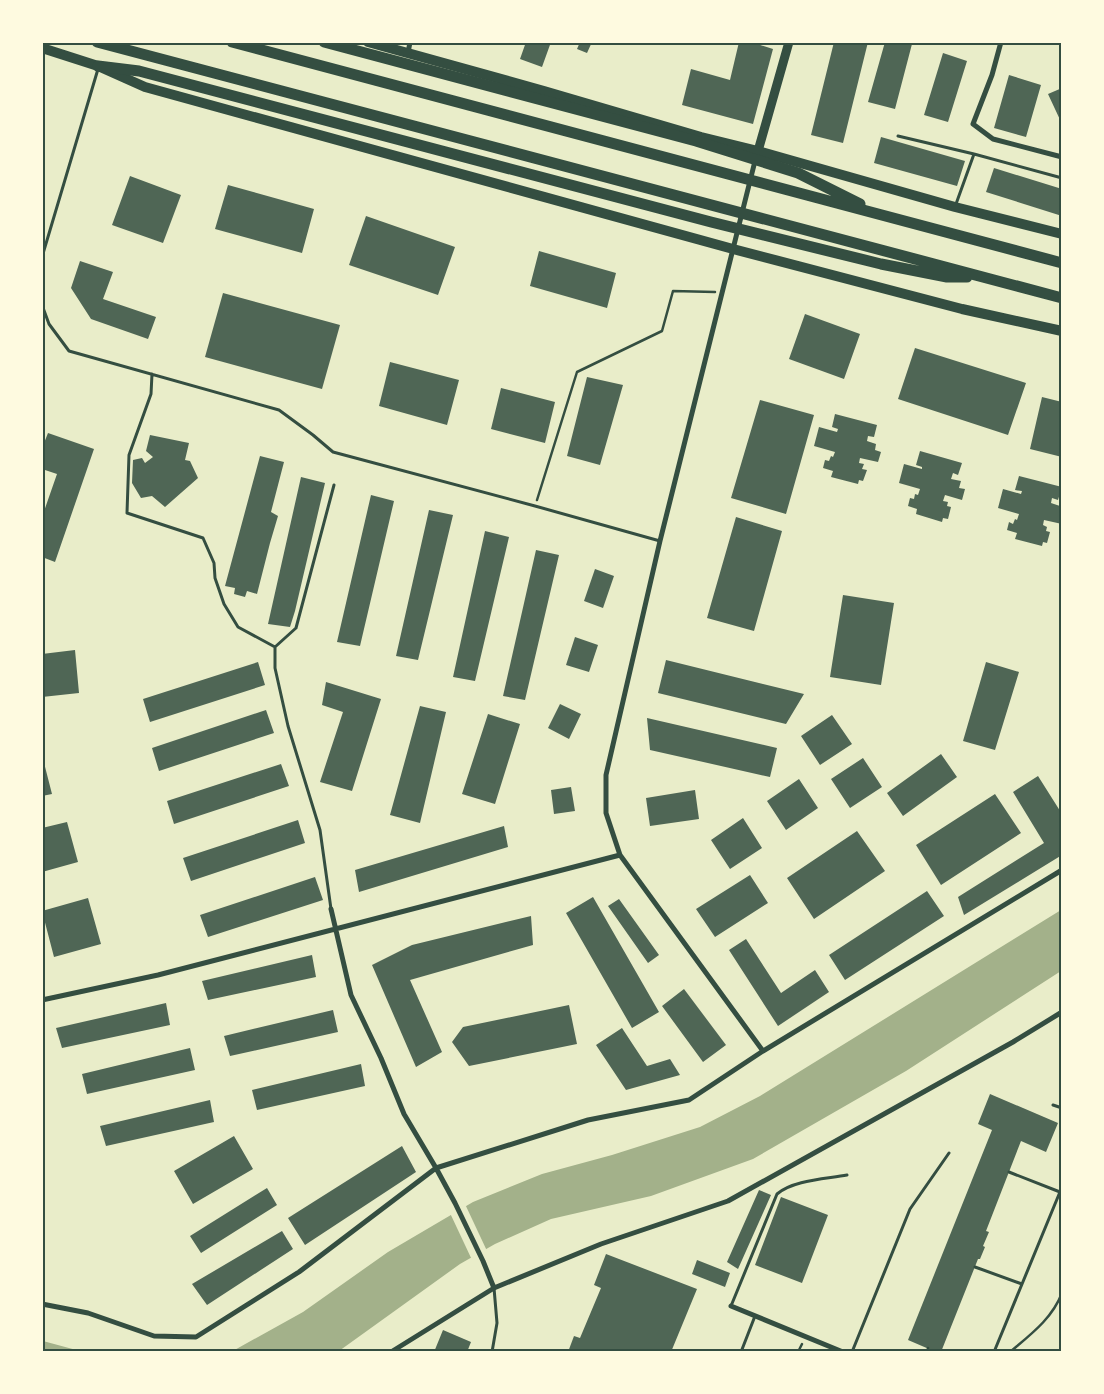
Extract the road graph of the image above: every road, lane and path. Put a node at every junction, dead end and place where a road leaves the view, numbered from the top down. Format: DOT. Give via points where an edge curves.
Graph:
graph roads {
  1 [pos="97,42"];
  2 [pos="232,42"];
  3 [pos="324,42"];
  4 [pos="368,42"];
  5 [pos="410,42"];
  6 [pos="789,42"];
  7 [pos="1001,42"];
  8 [pos="42,48"];
  9 [pos="408,54"];
  10 [pos="98,66"];
  11 [pos="898,136"];
  12 [pos="758,150"];
  13 [pos="974,154"];
  14 [pos="1062,157"];
  15 [pos="1062,178"];
  16 [pos="955,207"];
  17 [pos="881,215"];
  18 [pos="1062,234"];
  19 [pos="734,250"];
  20 [pos="1018,251"];
  21 [pos="1062,254"];
  22 [pos="42,257"];
  23 [pos="1062,263"];
  24 [pos="989,278"];
  25 [pos="723,292"];
  26 [pos="1062,298"];
  27 [pos="42,305"];
  28 [pos="1062,331"];
  29 [pos="152,374"];
  30 [pos="334,485"];
  31 [pos="536,506"];
  32 [pos="660,541"];
  33 [pos="275,647"];
  34 [pos="620,855"];
  35 [pos="1062,870"];
  36 [pos="331,910"];
  37 [pos="335,928"];
  38 [pos="42,1000"];
  39 [pos="1062,1012"];
  40 [pos="763,1051"];
  41 [pos="1053,1105"];
  42 [pos="1062,1108"];
  43 [pos="949,1154"];
  44 [pos="436,1168"];
  45 [pos="1009,1172"];
  46 [pos="847,1176"];
  47 [pos="1062,1187"];
  48 [pos="1060,1192"];
  49 [pos="975,1267"];
  50 [pos="1022,1284"];
  51 [pos="494,1288"];
  52 [pos="1062,1293"];
  53 [pos="42,1304"];
  54 [pos="731,1306"];
  55 [pos="755,1316"];
  56 [pos="391,1352"];
  57 [pos="492,1352"];
  58 [pos="741,1352"];
  59 [pos="843,1352"];
  60 [pos="852,1352"];
  61 [pos="994,1352"];
  62 [pos="1010,1352"];
  1 -- 24 [label="highway"];
  2 -- 17 [label="highway"];
  3 -- 17 [label="highway" via="696,141 798,173"];
  4 -- 9 [label="main road"];
  5 -- 9 [label="street"];
  6 -- 12 [label="street"];
  7 -- 14 [label="street" via="973,124 993,139"];
  8 -- 10 [label="main road"];
  9 -- 12 [label="main road" via="701,137"];
  10 -- 19 [label="main road" via="145,87"];
  10 -- 22 [label="lane"];
  10 -- 24 [label="highway" via="139,71 881,264 947,276"];
  11 -- 13 [label="lane"];
  12 -- 16 [label="main road"];
  12 -- 19 [label="street"];
  13 -- 15 [label="lane"];
  13 -- 16 [label="lane"];
  16 -- 18 [label="main road"];
  17 -- 20 [label="highway"];
  19 -- 25 [label="street"];
  19 -- 28 [label="main road" via="962,309"];
  20 -- 21 [label="highway"];
  20 -- 23 [label="highway"];
  24 -- 26 [label="highway"];
  25 -- 31 [label="path" via="673,291 662,331 577,372"];
  25 -- 32 [label="street"];
  27 -- 29 [label="lane" via="48,324 69,351"];
  29 -- 31 [label="lane" via="279,410 333,452"];
  29 -- 33 [label="lane" via="151,394 129,455 127,513 203,538 214,563 215,578 224,604 238,627"];
  30 -- 33 [label="lane" via="296,628"];
  31 -- 32 [label="lane"];
  32 -- 34 [label="street" via="606,775 606,813"];
  33 -- 36 [label="lane" via="275,668 288,726 320,830"];
  34 -- 37 [label="street"];
  34 -- 40 [label="street"];
  35 -- 40 [label="street"];
  36 -- 37 [label="street"];
  37 -- 38 [label="street" via="158,975"];
  37 -- 44 [label="street" via="351,995 404,1114"];
  39 -- 51 [label="street" via="728,1201 601,1244"];
  40 -- 44 [label="street" via="689,1100 588,1120"];
  41 -- 42 [label="lane"];
  43 -- 60 [label="lane" via="910,1208"];
  44 -- 51 [label="street"];
  44 -- 53 [label="street" via="299,1272 196,1337 154,1336 88,1313"];
  45 -- 48 [label="lane"];
  46 -- 54 [label="lane" via="794,1184 777,1194"];
  47 -- 48 [label="lane"];
  48 -- 50 [label="lane"];
  49 -- 50 [label="lane"];
  50 -- 61 [label="lane"];
  51 -- 56 [label="street"];
  51 -- 57 [label="lane" via="496,1323"];
  52 -- 62 [label="path" via="1058,1304 1040,1327"];
  54 -- 55 [label="street"];
  55 -- 58 [label="lane"];
  55 -- 59 [label="street"];
}
